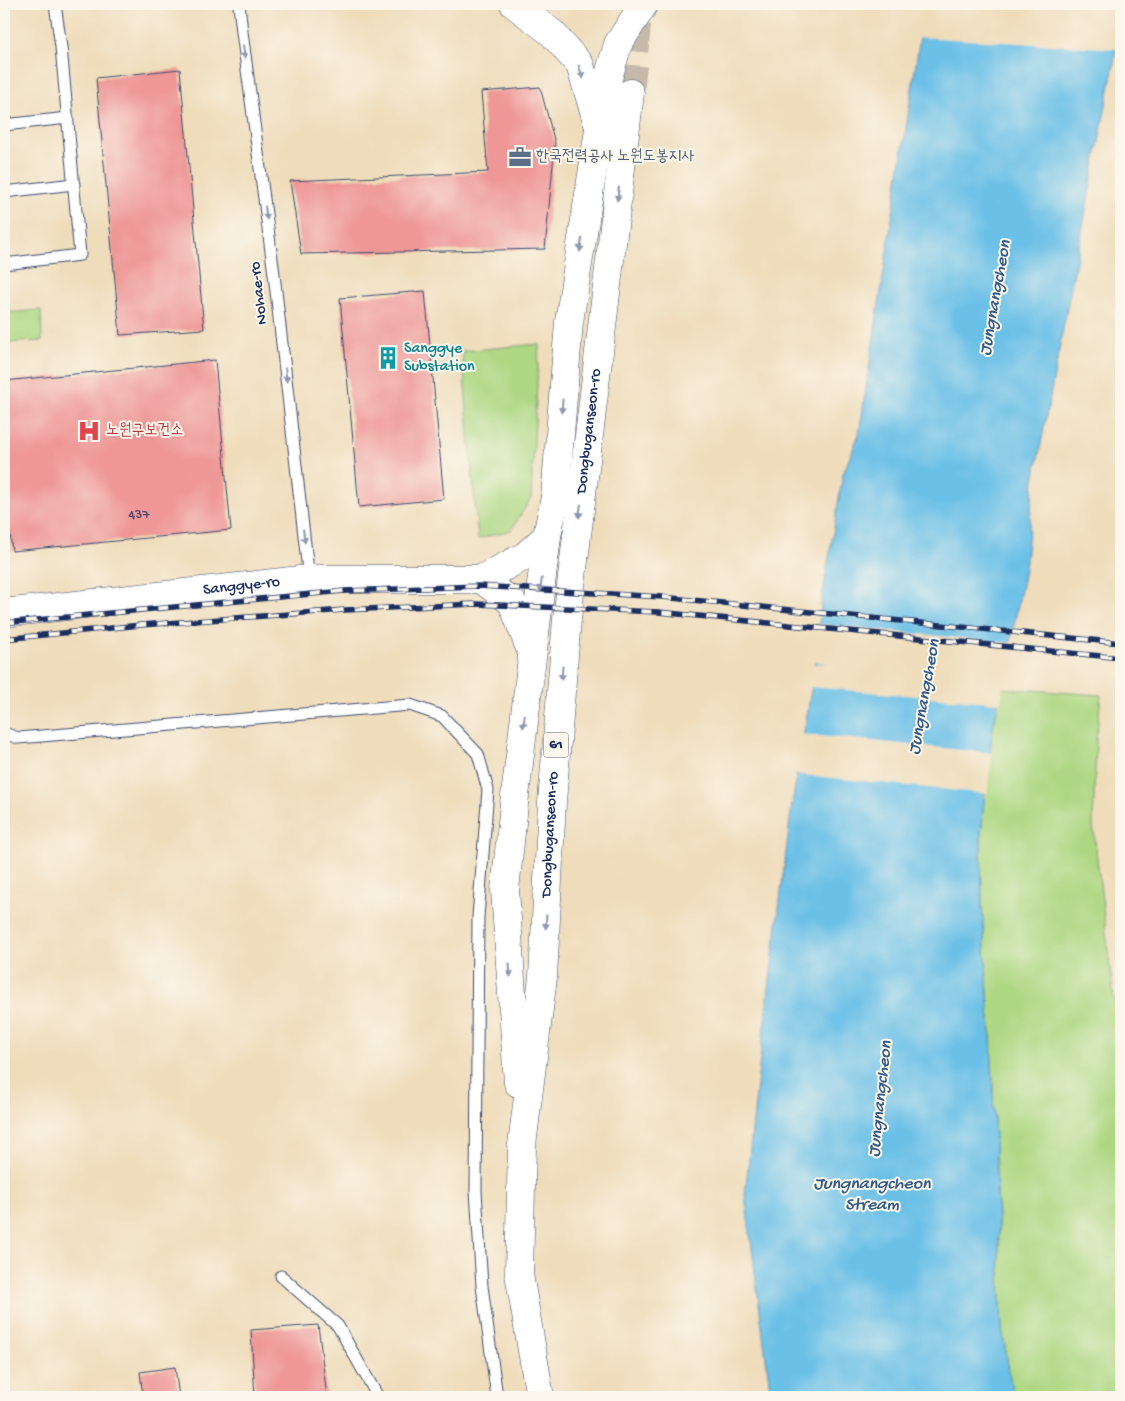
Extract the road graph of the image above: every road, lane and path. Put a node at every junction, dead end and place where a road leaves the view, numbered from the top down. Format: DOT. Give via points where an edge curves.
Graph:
graph roads {
  1 [pos="55,4"];
  2 [pos="239,4"];
  3 [pos="514,4"];
  4 [pos="644,4"];
  5 [pos="630,93"];
  6 [pos="68,118"];
  7 [pos="4,125"];
  8 [pos="599,127"];
  9 [pos="74,184"];
  10 [pos="4,192"];
  11 [pos="4,264"];
  12 [pos="547,536"];
  13 [pos="309,579"];
  14 [pos="481,579"];
  15 [pos="4,613"];
  16 [pos="533,655"];
  17 [pos="4,733"];
  18 [pos="522,1145"];
  19 [pos="280,1276"];
  20 [pos="378,1397"];
  21 [pos="497,1397"];
  22 [pos="540,1397"];
  1 -- 6 [label="lane"];
  2 -- 13 [label="lane, Nohae-ro, one-way"];
  3 -- 8 [label="main road, one-way" via="552,33 580,65"];
  4 -- 8 [label="main road" via="618,44 606,85"];
  5 -- 18 [label="main road, Dongbuganseon-ro / 61, one-way" via="567,619 552,802 543,977"];
  6 -- 7 [label="lane"];
  6 -- 9 [label="lane"];
  8 -- 12 [label="main road, one-way" via="569,322 555,497"];
  9 -- 10 [label="lane"];
  9 -- 11 [label="lane" via="80,255"];
  12 -- 14 [label="main road" via="525,556"];
  12 -- 16 [label="main road, one-way"];
  13 -- 14 [label="main road, Sanggye-ro"];
  13 -- 15 [label="main road, Sanggye-ro"];
  14 -- 16 [label="main road" via="512,602"];
  16 -- 18 [label="main road, one-way" via="505,890"];
  17 -- 21 [label="lane" via="18,738 410,704 442,716 478,754 488,790 478,918 476,1191 482,1286"];
  18 -- 22 [label="main road, Dongbuganseon-ro / 61" via="519,1274"];
  19 -- 20 [label="lane" via="338,1326"];
}
